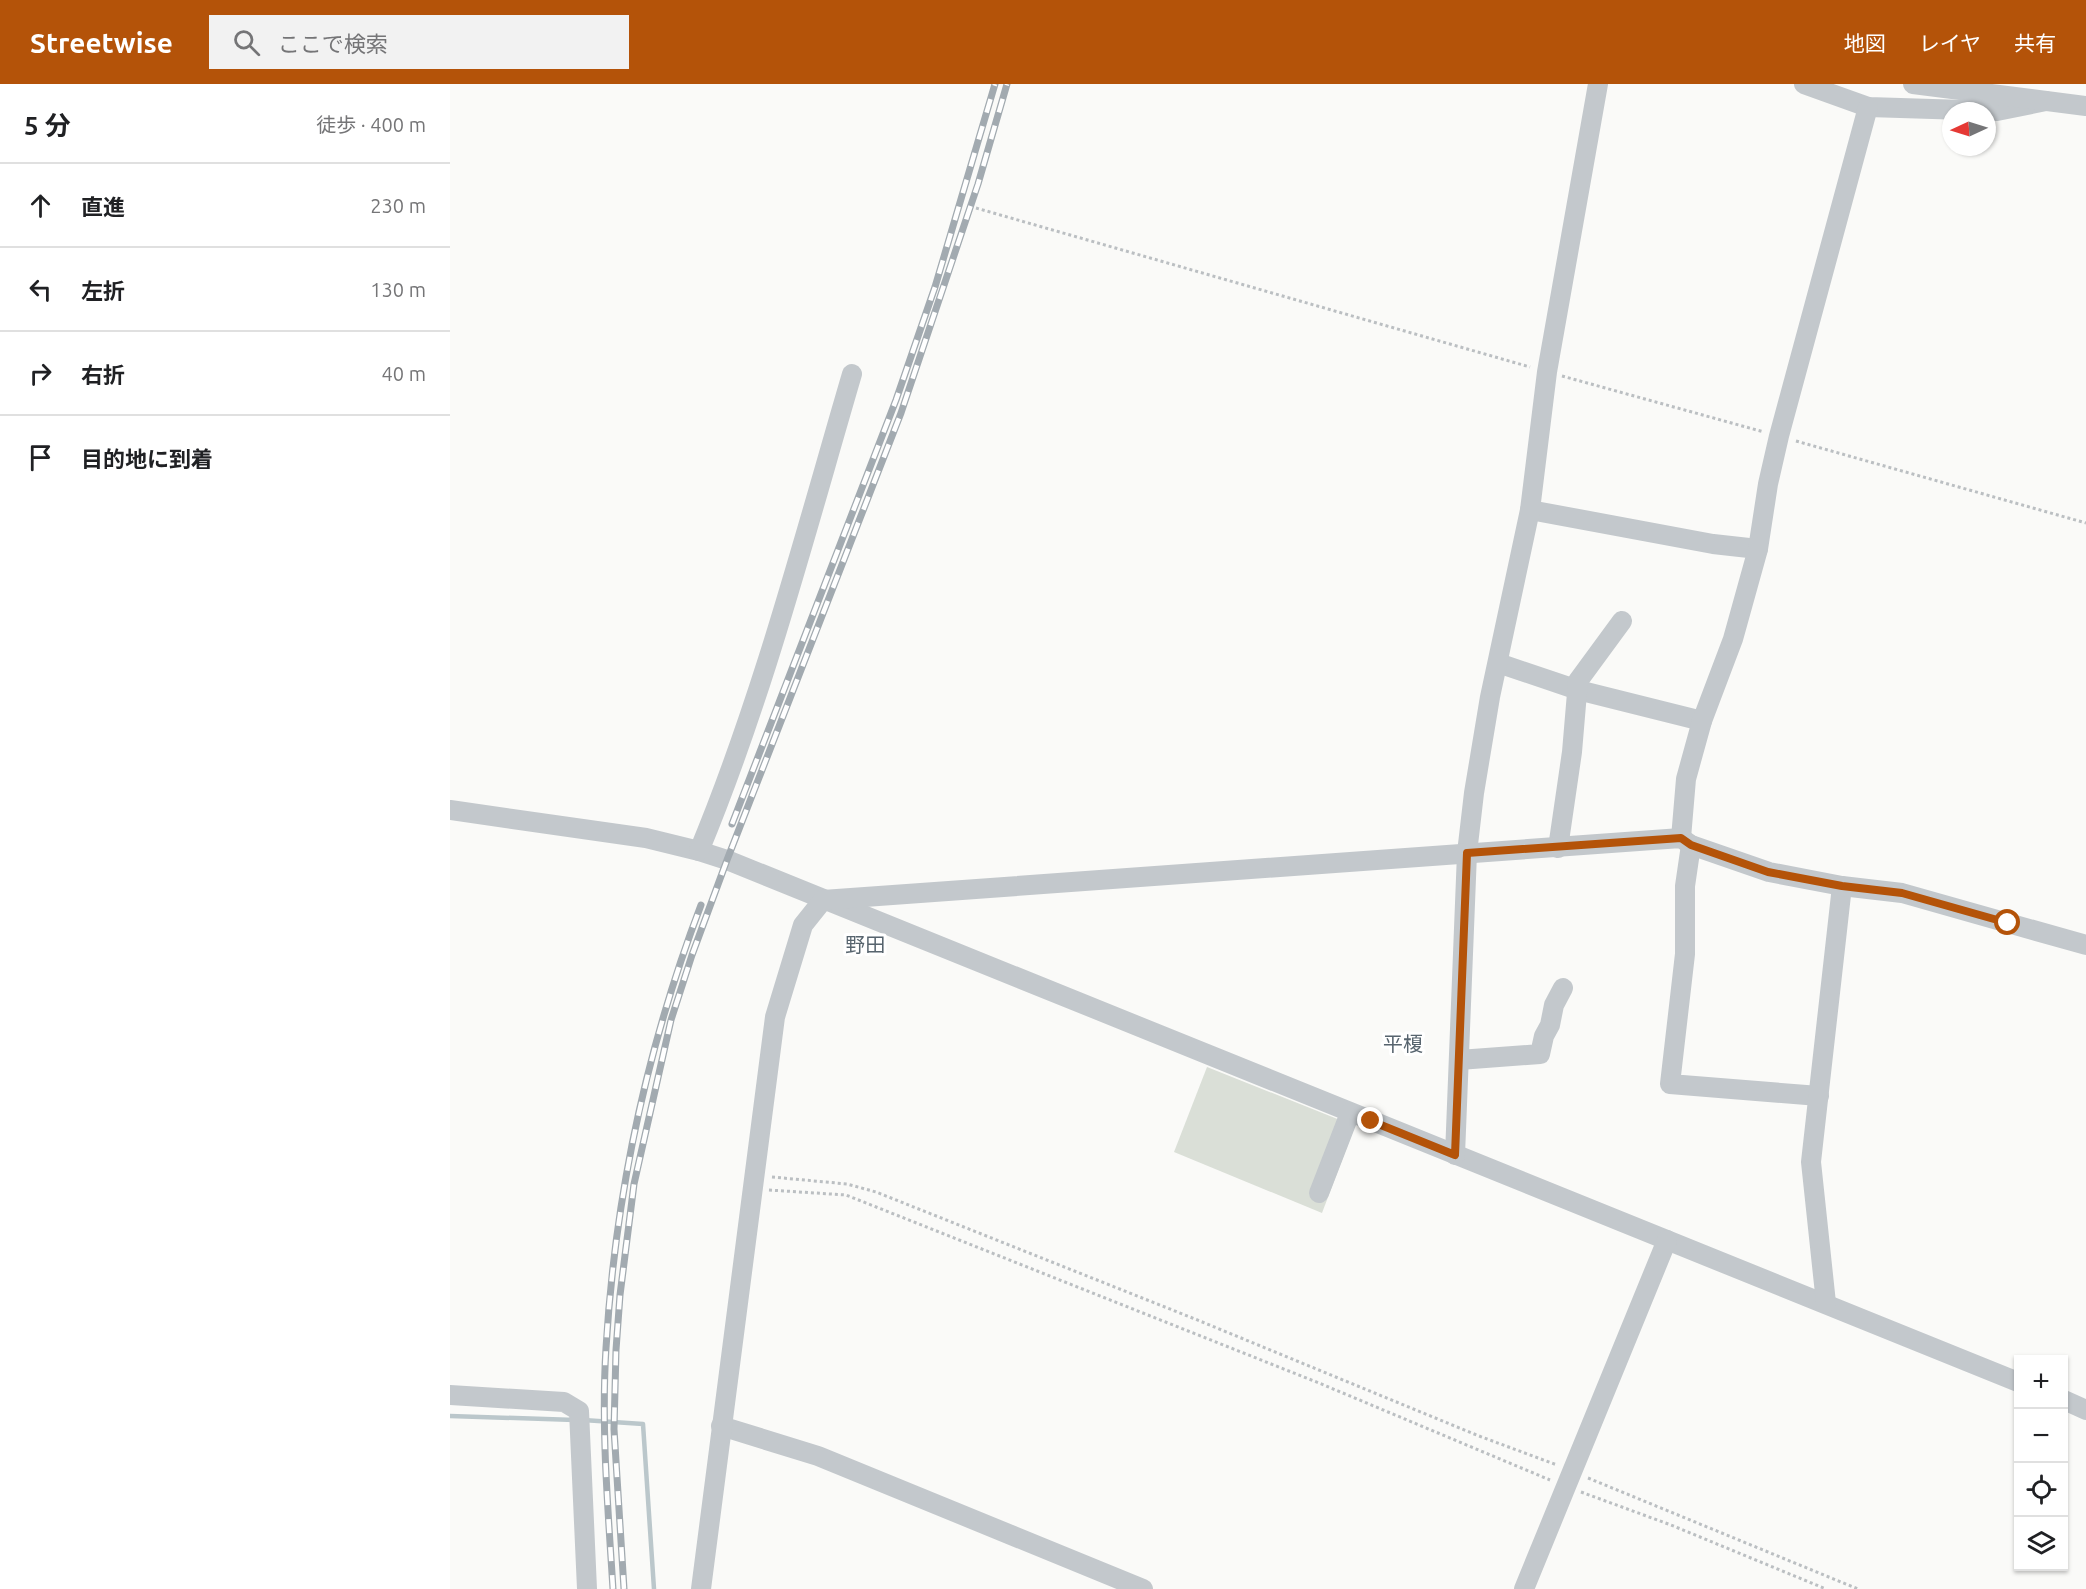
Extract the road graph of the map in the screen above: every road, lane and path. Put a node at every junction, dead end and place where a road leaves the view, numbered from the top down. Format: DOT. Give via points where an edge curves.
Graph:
graph roads {
  1 [pos="1598,84"];
  2 [pos="1804,84"];
  3 [pos="1913,84"];
  4 [pos="2046,101"];
  5 [pos="2086,105"];
  6 [pos="1868,107"];
  7 [pos="976,208"];
  8 [pos="1547,372"];
  9 [pos="852,374"];
  10 [pos="1779,436"];
  11 [pos="1530,510"];
  12 [pos="2086,523"];
  13 [pos="1758,549"];
  14 [pos="1622,621"];
  15 [pos="1498,663"];
  16 [pos="1578,690"];
  17 [pos="1702,721"];
  18 [pos="450,810"];
  19 [pos="1686,842"];
  20 [pos="1558,848"];
  21 [pos="699,851"];
  22 [pos="1467,853"];
  23 [pos="1842,886"];
  24 [pos="823,900"];
  25 [pos="2086,945"];
  26 [pos="1563,988"];
  27 [pos="1459,1060"];
  28 [pos="1819,1096"];
  29 [pos="1350,1113"];
  30 [pos="1455,1155"];
  31 [pos="753,1182"];
  32 [pos="1319,1193"];
  33 [pos="1667,1240"];
  34 [pos="1826,1303"];
  35 [pos="2014,1380"];
  36 [pos="450,1395"];
  37 [pos="2068,1402"];
  38 [pos="2086,1410"];
  39 [pos="721,1426"];
  40 [pos="1569,1479"];
  41 [pos="587,1589"];
  42 [pos="701,1589"];
  43 [pos="1143,1589"];
  44 [pos="1524,1589"];
  45 [pos="1826,1589"];
  46 [pos="1858,1589"];
  1 -- 8 [label="street"];
  2 -- 6 [label="street"];
  3 -- 4 [label="street"];
  4 -- 5 [label="street"];
  4 -- 6 [label="street" via="1996,111"];
  6 -- 10 [label="street"];
  7 -- 8 [label="path"];
  8 -- 10 [label="path"];
  8 -- 11 [label="street"];
  9 -- 21 [label="street" via="773,642 723,794"];
  10 -- 12 [label="path"];
  10 -- 13 [label="street"];
  11 -- 13 [label="street"];
  11 -- 15 [label="street"];
  13 -- 17 [label="street" via="1733,639"];
  14 -- 16 [label="street" via="1578,681"];
  15 -- 16 [label="street"];
  15 -- 22 [label="street"];
  16 -- 17 [label="street"];
  16 -- 20 [label="street"];
  17 -- 19 [label="street" via="1686,779"];
  18 -- 21 [label="street" via="646,838"];
  19 -- 20 [label="street"];
  19 -- 23 [label="street" via="1768,872"];
  19 -- 28 [label="street" via="1685,954 1671,1084"];
  20 -- 22 [label="street"];
  21 -- 24 [label="street"];
  22 -- 24 [label="street"];
  22 -- 27 [label="street"];
  23 -- 25 [label="street" via="1902,893"];
  23 -- 28 [label="street"];
  24 -- 29 [label="street"];
  24 -- 31 [label="street" via="803,925 774,1017"];
  26 -- 27 [label="street" via="1540,1054"];
  27 -- 30 [label="street"];
  28 -- 34 [label="street" via="1811,1162"];
  29 -- 30 [label="street"];
  29 -- 32 [label="street"];
  30 -- 33 [label="street"];
  31 -- 39 [label="street"];
  31 -- 40 [label="path" via="846,1195"];
  31 -- 40 [label="path" via="847,1184 876,1192 1185,1314 1479,1436"];
  33 -- 34 [label="street"];
  33 -- 40 [label="street"];
  34 -- 35 [label="street"];
  36 -- 41 [label="street" via="564,1402 579,1411"];
  37 -- 38 [label="street"];
  39 -- 42 [label="street"];
  39 -- 43 [label="street" via="818,1456"];
  40 -- 44 [label="street"];
  40 -- 45 [label="path"];
  40 -- 46 [label="path"];
}
